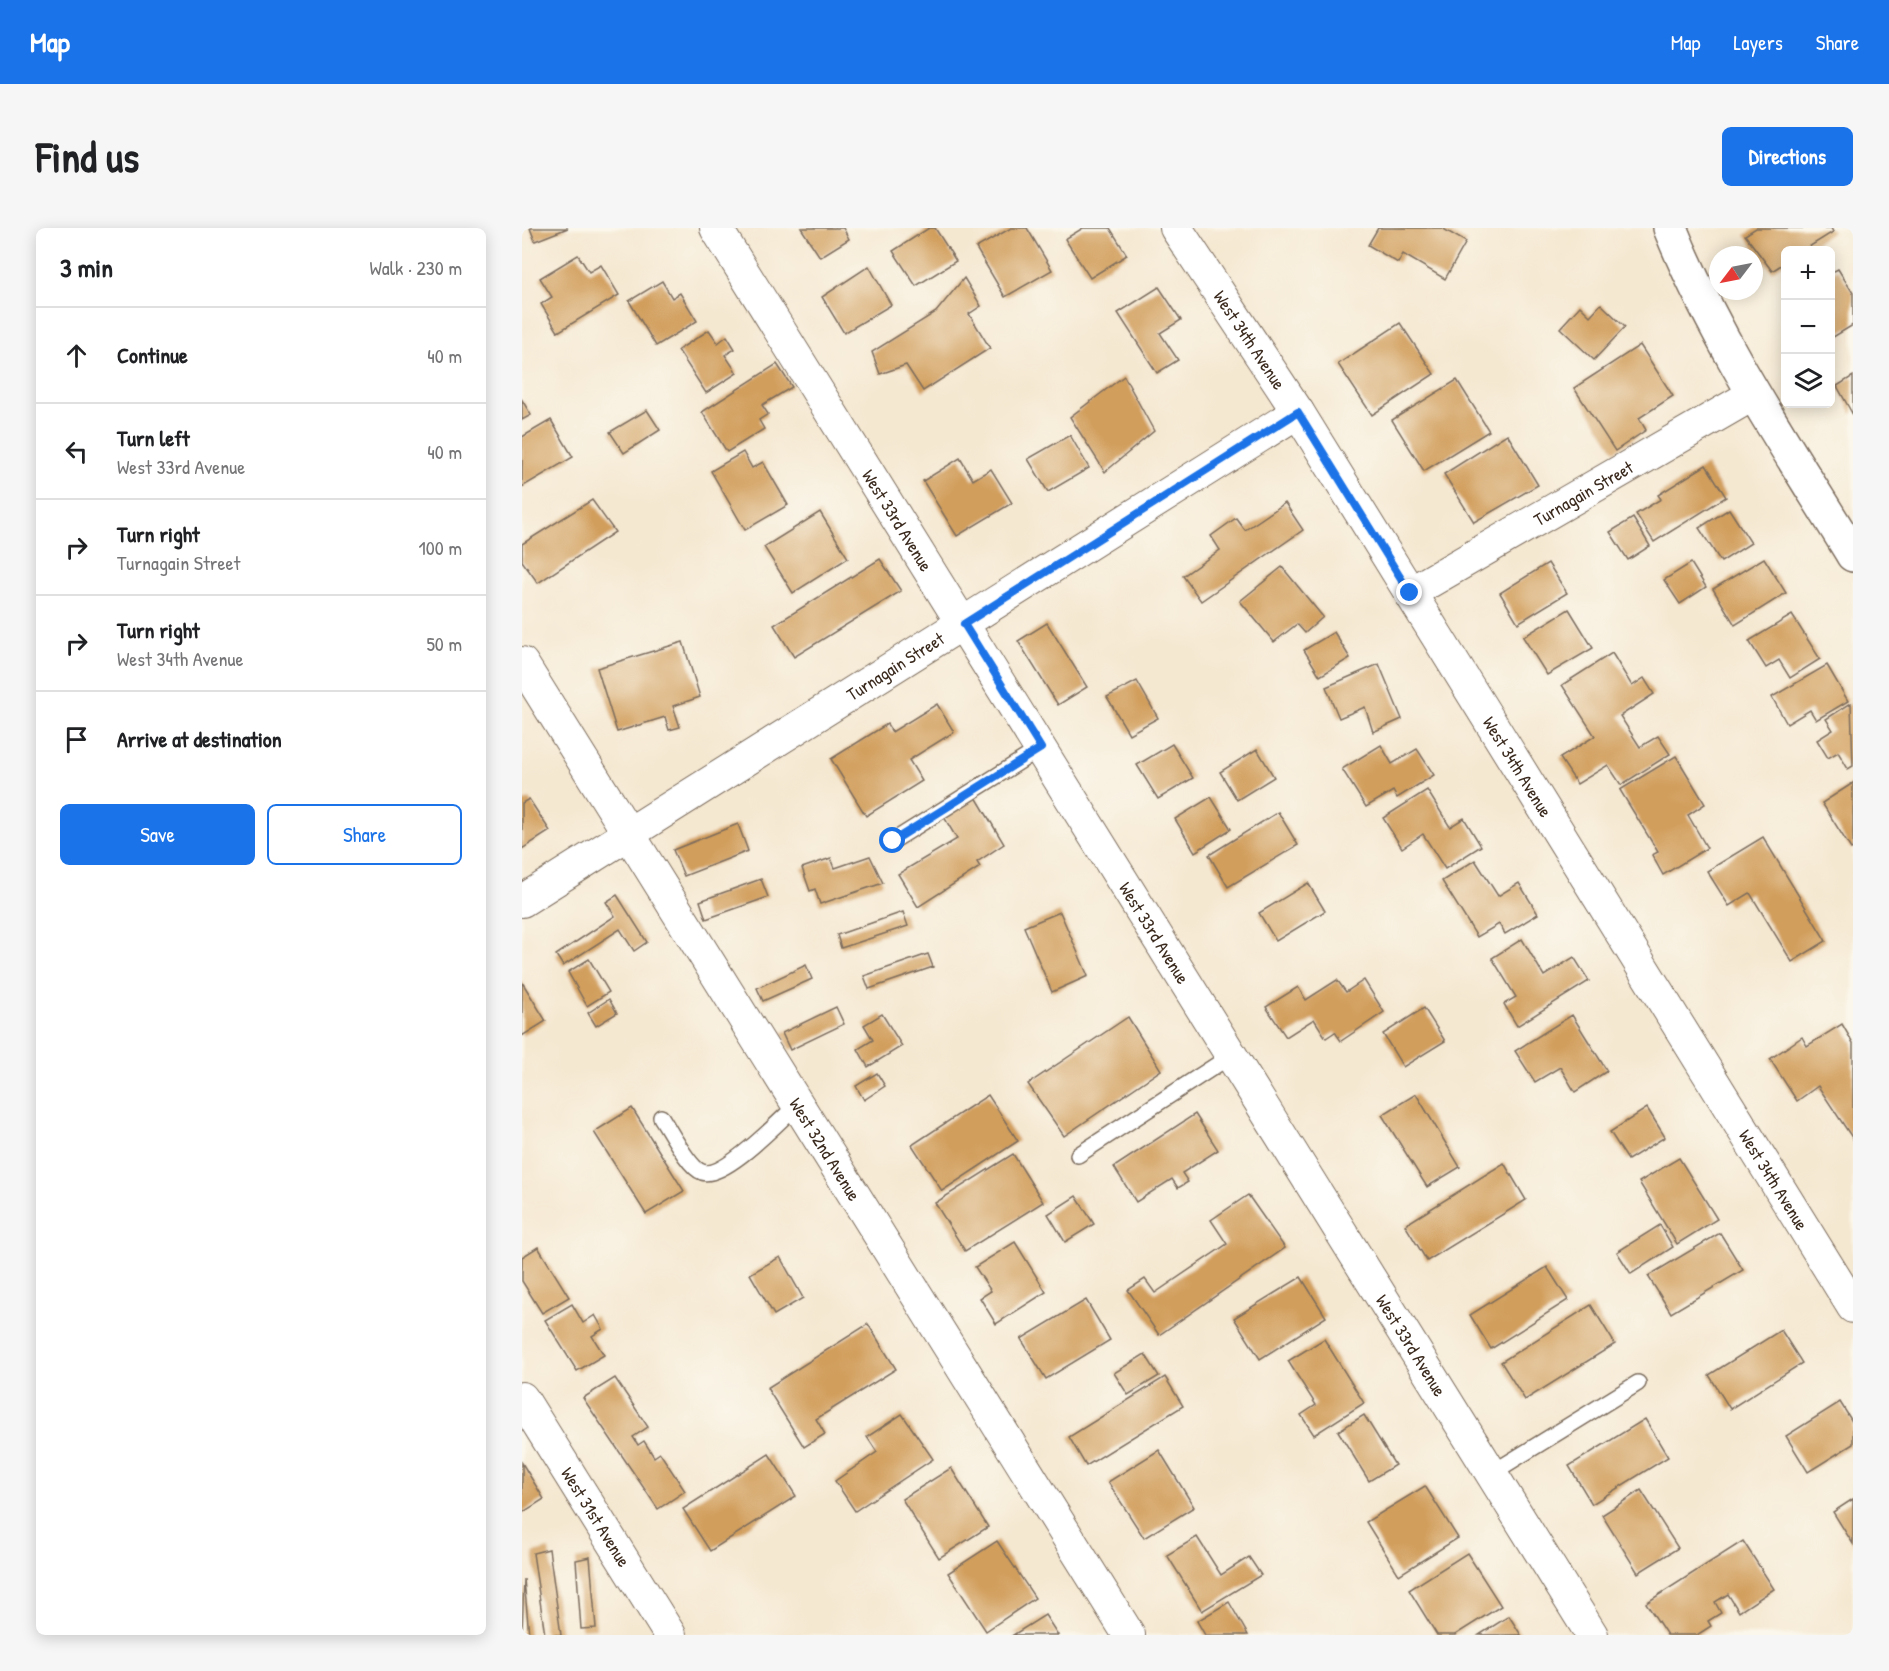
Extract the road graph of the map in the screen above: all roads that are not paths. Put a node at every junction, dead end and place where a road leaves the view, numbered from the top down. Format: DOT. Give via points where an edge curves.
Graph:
graph roads {
  1 [pos="716,228"];
  2 [pos="1176,228"];
  3 [pos="1670,228"];
  4 [pos="1754,394"];
  5 [pos="1298,412"];
  6 [pos="1853,555"];
  7 [pos="1410,593"];
  8 [pos="964,624"];
  9 [pos="522,663"];
  10 [pos="1041,748"];
  11 [pos="630,834"];
  12 [pos="893,841"];
  13 [pos="522,901"];
  14 [pos="1232,1055"];
  15 [pos="798,1104"];
  16 [pos="661,1117"];
  17 [pos="1078,1155"];
  18 [pos="1853,1307"];
  19 [pos="1638,1383"];
  20 [pos="522,1398"];
  21 [pos="1492,1473"];
  22 [pos="670,1635"];
  23 [pos="1129,1635"];
  24 [pos="1592,1635"];
  1 -- 8 [label="street, West 33rd Avenue"];
  2 -- 5 [label="street, West 34th Avenue"];
  3 -- 4 [label="street" via="1694,286"];
  4 -- 6 [label="street"];
  4 -- 7 [label="street, Turnagain Street"];
  5 -- 7 [label="street, West 34th Avenue"];
  5 -- 8 [label="street, Turnagain Street"];
  7 -- 18 [label="street, West 34th Avenue"];
  8 -- 10 [label="street, West 33rd Avenue"];
  8 -- 11 [label="street, Turnagain Street"];
  9 -- 11 [label="street, West 32nd Avenue"];
  10 -- 12 [label="lane"];
  10 -- 14 [label="street, West 33rd Avenue"];
  11 -- 13 [label="street, Turnagain Street"];
  11 -- 15 [label="street, West 32nd Avenue"];
  14 -- 17 [label="lane"];
  14 -- 21 [label="street, West 33rd Avenue"];
  15 -- 16 [label="lane" via="735,1160 712,1173 693,1166"];
  15 -- 23 [label="street, West 32nd Avenue"];
  19 -- 21 [label="lane"];
  20 -- 22 [label="street, West 31st Avenue"];
  21 -- 24 [label="street, West 33rd Avenue"];
}
